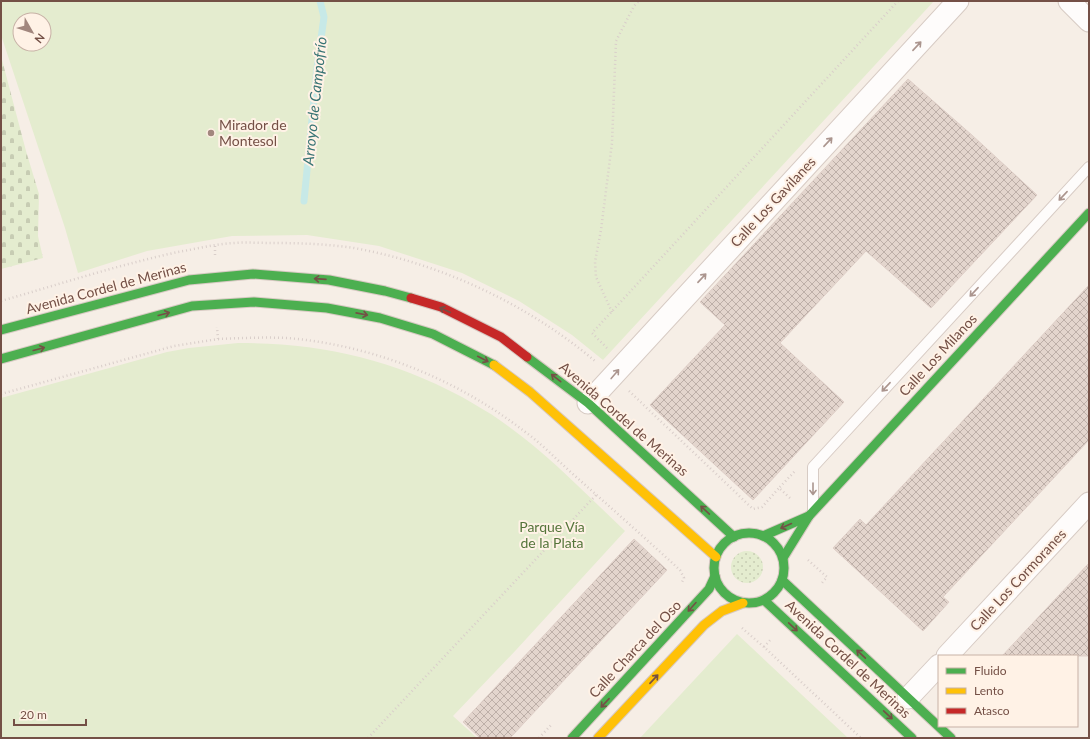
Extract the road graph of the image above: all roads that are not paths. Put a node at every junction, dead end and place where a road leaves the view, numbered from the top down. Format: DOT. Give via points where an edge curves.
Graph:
graph roads {
  1 [pos="958,1"];
  2 [pos="1068,1"];
  3 [pos="1089,21"];
  4 [pos="1089,168"];
  5 [pos="1089,213"];
  6 [pos="1,330"];
  7 [pos="1,359"];
  8 [pos="588,403"];
  9 [pos="1089,504"];
  10 [pos="811,514"];
  11 [pos="763,536"];
  12 [pos="734,537"];
  13 [pos="716,557"];
  14 [pos="783,558"];
  15 [pos="715,576"];
  16 [pos="782,580"];
  17 [pos="764,600"];
  18 [pos="743,603"];
  19 [pos="948,655"];
  20 [pos="938,666"];
  21 [pos="908,698"];
  22 [pos="938,727"];
  23 [pos="938,727"];
  24 [pos="572,738"];
  25 [pos="598,738"];
  26 [pos="912,738"];
  27 [pos="950,738"];
  8 -- 1 [label="street, Calle Los Gavilanes, one-way"];
  2 -- 3 [label="street"];
  4 -- 10 [label="lane, one-way" via="813,467"];
  5 -- 10 [label="main road, Calle Los Milanos"];
  8 -- 6 [label="main road, Avenida Cordel de Merinas, one-way" via="501,337 441,308 385,291 329,280 253,274 188,280"];
  7 -- 13 [label="main road, one-way" via="192,306 254,302 327,308 380,318 433,334 490,362 530,392"];
  12 -- 8 [label="main road, Avenida Cordel de Merinas, one-way"];
  9 -- 19 [label="street, Calle Los Cormoranes"];
  10 -- 11 [label="main road, Calle Los Milanos, one-way"];
  10 -- 14 [label="main road, Calle Los Milanos"];
  11 -- 12 [label="main road" via="754,533"];
  11 -- 14 [label="main road" via="778,548"];
  12 -- 13 [label="main road" via="720,548"];
  13 -- 15 [label="main road"];
  14 -- 16 [label="main road"];
  15 -- 18 [label="main road" via="718,586 725,594"];
  15 -- 24 [label="main road, Calle Charca del Oso, one-way" via="709,589"];
  16 -- 17 [label="main road" via="772,595"];
  21 -- 16 [label="main road, Avenida Cordel de Merinas, one-way"];
  17 -- 18 [label="main road"];
  17 -- 26 [label="main road, Avenida Cordel de Merinas, one-way"];
  25 -- 18 [label="main road, one-way" via="704,625 719,612"];
  20 -- 21 [label="street"];
  21 -- 23 [label="main road, Avenida Cordel de Merinas"];
  22 -- 27 [label="main road, Avenida Cordel de Merinas"];
}
